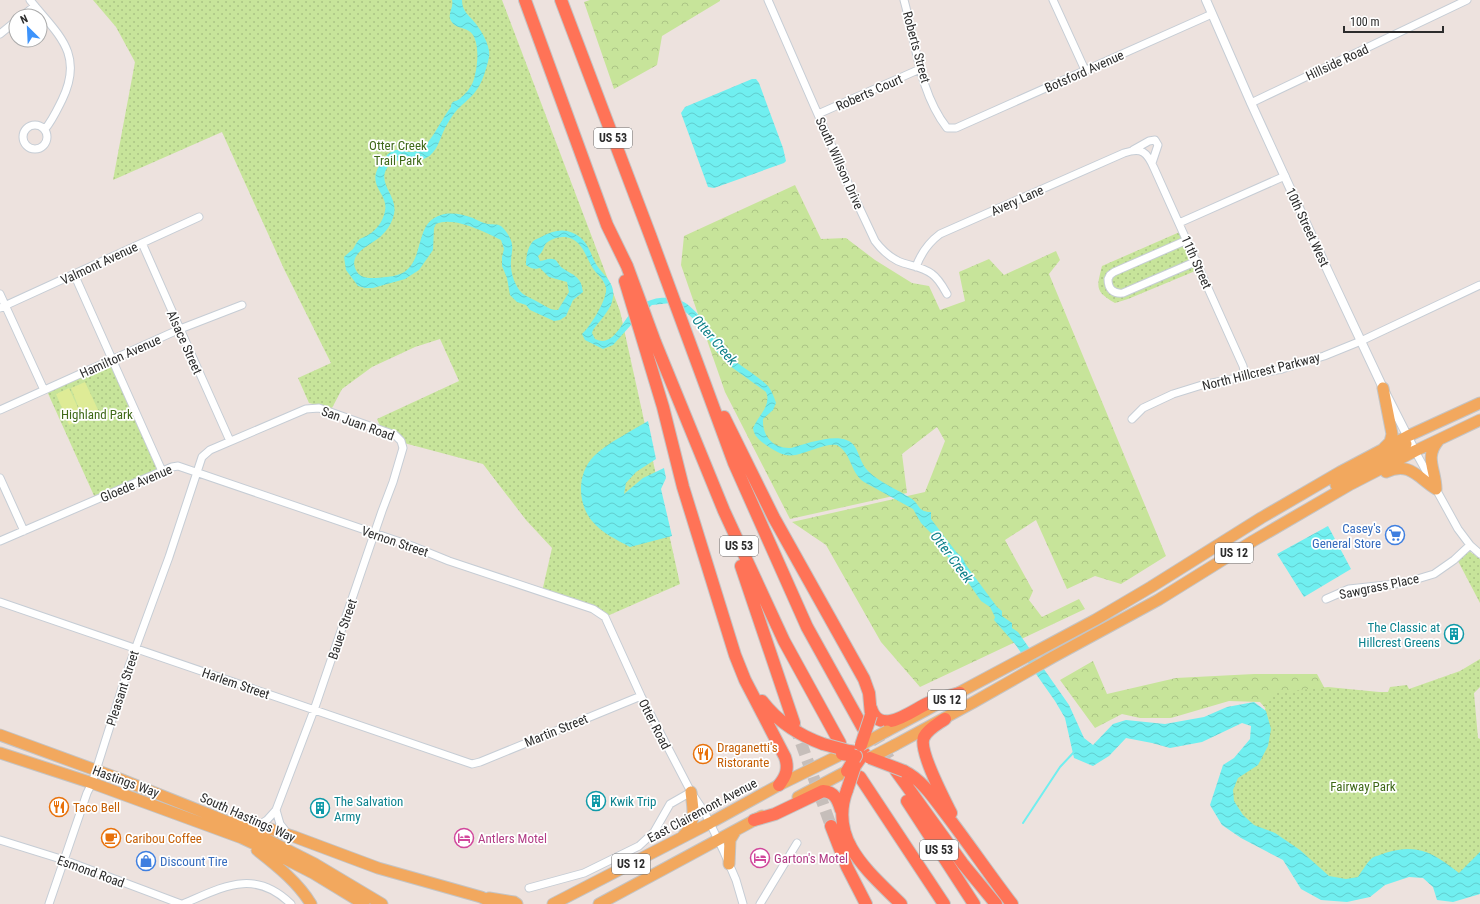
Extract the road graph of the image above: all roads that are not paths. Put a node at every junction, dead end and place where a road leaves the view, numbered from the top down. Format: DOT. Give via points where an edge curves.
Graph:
graph roads {
  1 [pos="525,0"];
  2 [pos="561,0"];
  3 [pos="768,0"];
  4 [pos="904,0"];
  5 [pos="1053,0"];
  6 [pos="1206,0"];
  7 [pos="1467,0"];
  8 [pos="32,3"];
  9 [pos="1212,14"];
  10 [pos="8,28"];
  11 [pos="0,34"];
  12 [pos="920,69"];
  13 [pos="1085,70"];
  14 [pos="1251,103"];
  15 [pos="818,114"];
  16 [pos="956,128"];
  17 [pos="45,129"];
  18 [pos="1132,151"];
  19 [pos="1143,152"];
  20 [pos="1152,162"];
  21 [pos="1285,176"];
  22 [pos="199,217"];
  23 [pos="1179,223"];
  24 [pos="1187,240"];
  25 [pos="142,243"];
  26 [pos="1197,262"];
  27 [pos="916,267"];
  28 [pos="74,274"];
  29 [pos="1480,285"];
  30 [pos="0,294"];
  31 [pos="947,294"];
  32 [pos="242,305"];
  33 [pos="3,307"];
  34 [pos="180,330"];
  35 [pos="1361,341"];
  36 [pos="650,343"];
  37 [pos="692,349"];
  38 [pos="112,360"];
  39 [pos="1245,375"];
  40 [pos="1383,388"];
  41 [pos="44,390"];
  42 [pos="1480,403"];
  43 [pos="1480,408"];
  44 [pos="0,410"];
  45 [pos="1132,419"];
  46 [pos="1480,420"];
  47 [pos="1408,436"];
  48 [pos="1440,439"];
  49 [pos="230,441"];
  50 [pos="403,448"];
  51 [pos="1381,451"];
  52 [pos="1415,451"];
  53 [pos="162,471"];
  54 [pos="197,472"];
  55 [pos="0,478"];
  56 [pos="1436,488"];
  57 [pos="724,511"];
  58 [pos="24,531"];
  59 [pos="1270,532"];
  60 [pos="374,534"];
  61 [pos="0,541"];
  62 [pos="1253,542"];
  63 [pos="1470,545"];
  64 [pos="1480,554"];
  65 [pos="1326,599"];
  66 [pos="0,602"];
  67 [pos="593,609"];
  68 [pos="729,637"];
  69 [pos="135,648"];
  70 [pos="960,693"];
  71 [pos="641,696"];
  72 [pos="314,710"];
  73 [pos="867,717"];
  74 [pos="945,719"];
  75 [pos="794,723"];
  76 [pos="887,731"];
  77 [pos="0,735"];
  78 [pos="895,746"];
  79 [pos="0,753"];
  80 [pos="857,757"];
  81 [pos="472,764"];
  82 [pos="96,769"];
  83 [pos="896,770"];
  84 [pos="92,783"];
  85 [pos="779,786"];
  86 [pos="691,792"];
  87 [pos="198,809"];
  88 [pos="276,810"];
  89 [pos="841,811"];
  90 [pos="754,820"];
  91 [pos="710,824"];
  92 [pos="259,825"];
  93 [pos="831,826"];
  94 [pos="737,829"];
  95 [pos="290,835"];
  96 [pos="962,835"];
  97 [pos="242,838"];
  98 [pos="679,839"];
  99 [pos="0,840"];
  100 [pos="718,840"];
  101 [pos="797,843"];
  102 [pos="64,860"];
  103 [pos="729,864"];
  104 [pos="529,888"];
  105 [pos="481,897"];
  106 [pos="556,902"];
  107 [pos="49,904"];
  108 [pos="182,904"];
  109 [pos="292,904"];
  110 [pos="311,904"];
  111 [pos="364,904"];
  112 [pos="382,904"];
  113 [pos="496,904"];
  114 [pos="517,904"];
  115 [pos="543,904"];
  116 [pos="599,904"];
  117 [pos="743,904"];
  118 [pos="760,904"];
  119 [pos="866,904"];
  120 [pos="901,904"];
  121 [pos="944,904"];
  122 [pos="974,904"];
  123 [pos="996,904"];
  124 [pos="1012,904"];
  1 -- 36 [label="highway, US 53"];
  2 -- 37 [label="highway, US 53"];
  3 -- 15 [label="street, South Willson Drive"];
  4 -- 12 [label="street, Roberts Street"];
  5 -- 13 [label="street"];
  6 -- 9 [label="street, 10th Street West"];
  7 -- 14 [label="street, Hillside Road"];
  8 -- 17 [label="street" via="63,41 71,64 70,81"];
  9 -- 13 [label="street, Botsford Avenue"];
  9 -- 14 [label="street, 10th Street West"];
  10 -- 11 [label="street"];
  12 -- 15 [label="street, Roberts Court"];
  12 -- 16 [label="street, Roberts Street" via="937,116 947,128"];
  13 -- 16 [label="street, Botsford Avenue"];
  14 -- 21 [label="street, 10th Street West"];
  15 -- 27 [label="street, South Willson Drive" via="879,247 898,261"];
  18 -- 19 [label="street, Avery Lane"];
  18 -- 20 [label="street, Avery Lane" via="1155,140 1158,145"];
  18 -- 27 [label="street, Avery Lane" via="940,234 922,252"];
  19 -- 20 [label="street, 11th Street"];
  20 -- 23 [label="street, 11th Street"];
  21 -- 23 [label="street"];
  21 -- 35 [label="street, 10th Street West"];
  22 -- 25 [label="street, Valmont Avenue"];
  23 -- 24 [label="street, 11th Street"];
  24 -- 26 [label="street, 11th Street"];
  24 -- 26 [label="street" via="1114,272 1108,279 1110,289 1123,293"];
  25 -- 28 [label="street, Valmont Avenue"];
  25 -- 34 [label="street, Alsace Street"];
  26 -- 39 [label="street, 11th Street"];
  27 -- 31 [label="street, South Willson Drive" via="936,278"];
  28 -- 33 [label="street, Valmont Avenue"];
  28 -- 38 [label="street"];
  29 -- 35 [label="street, North Hillcrest Parkway"];
  30 -- 33 [label="street"];
  32 -- 34 [label="street, Hamilton Avenue"];
  33 -- 41 [label="street"];
  34 -- 38 [label="street, Hamilton Avenue"];
  34 -- 49 [label="street, Alsace Street"];
  35 -- 39 [label="street, North Hillcrest Parkway" via="1310,361"];
  35 -- 40 [label="street, 10th Street West"];
  36 -- 57 [label="highway, US 53"];
  36 -- 68 [label="highway" via="683,486"];
  37 -- 73 [label="highway, US 53" via="734,463 788,586 827,665"];
  37 -- 73 [label="highway" via="751,474 864,679 869,693"];
  38 -- 41 [label="street, Hamilton Avenue"];
  38 -- 53 [label="street"];
  39 -- 45 [label="street, North Hillcrest Parkway" via="1172,394 1144,408"];
  40 -- 47 [label="street, 10th Street West"];
  40 -- 51 [label="main road" via="1392,434 1390,442"];
  41 -- 44 [label="street, Hamilton Avenue"];
  42 -- 47 [label="main road, US 12"];
  43 -- 52 [label="main road" via="1421,438"];
  46 -- 48 [label="main road, US 12"];
  47 -- 51 [label="main road, US 12"];
  47 -- 52 [label="street, 10th Street West"];
  47 -- 62 [label="main road" via="1408,442 1398,450 1355,473 1276,522"];
  48 -- 52 [label="main road, US 12"];
  48 -- 56 [label="main road" via="1430,456"];
  49 -- 50 [label="street, San Juan Road" via="306,409 319,408 396,435 401,440"];
  49 -- 54 [label="street" via="205,453"];
  50 -- 60 [label="street, Bauer Street"];
  51 -- 70 [label="main road, US 12 / US 12" via="1261,518 1095,620"];
  52 -- 56 [label="street"];
  52 -- 59 [label="main road, US 12" via="1351,484"];
  53 -- 54 [label="street, Gloede Avenue" via="178,466"];
  53 -- 58 [label="street, Gloede Avenue"];
  54 -- 60 [label="street, Vernon Street"];
  54 -- 69 [label="street, Pleasant Street"];
  55 -- 58 [label="street"];
  56 -- 59 [label="main road" via="1411,470 1394,469"];
  56 -- 63 [label="street" via="1458,529"];
  57 -- 75 [label="highway"];
  57 -- 80 [label="highway, US 53" via="784,641"];
  58 -- 61 [label="street, Gloede Avenue"];
  59 -- 62 [label="main road, US 12"];
  60 -- 67 [label="street, Vernon Street"];
  60 -- 72 [label="street, Bauer Street"];
  62 -- 74 [label="main road, US 12 / US 12" via="1158,600 1053,656"];
  63 -- 64 [label="street"];
  63 -- 65 [label="street, Sawgrass Place" via="1434,574 1404,583 1349,589"];
  66 -- 69 [label="street, Harlem Street"];
  67 -- 71 [label="street, Otter Road" via="605,617"];
  68 -- 80 [label="highway, bridge" via="750,680 768,709 798,734"];
  68 -- 85 [label="highway" via="745,680 785,757 787,770"];
  69 -- 72 [label="street, Harlem Street"];
  69 -- 82 [label="street, Pleasant Street"];
  70 -- 73 [label="highway" via="928,703 892,721 884,722"];
  70 -- 76 [label="main road, US 12 / US 12"];
  71 -- 81 [label="street, Martin Street"];
  71 -- 86 [label="street, Otter Road"];
  72 -- 81 [label="street, Harlem Street"];
  72 -- 88 [label="street, Bauer Street"];
  73 -- 80 [label="highway, bridge" via="867,730"];
  74 -- 78 [label="main road, US 12 / US 12"];
  74 -- 96 [label="highway" via="927,732 923,746"];
  76 -- 80 [label="main road, East Clairemont Avenue / US 12, bridge"];
  77 -- 82 [label="main road, Hastings Way"];
  78 -- 80 [label="main road, East Clairemont Avenue / US 12, bridge"];
  79 -- 84 [label="main road, Hastings Way"];
  80 -- 83 [label="highway, bridge"];
  80 -- 85 [label="main road, East Clairemont Avenue / US 12" via="828,762"];
  80 -- 89 [label="highway, bridge"];
  80 -- 90 [label="main road, East Clairemont Avenue / US 12"];
  80 -- 121 [label="highway, US 53"];
  82 -- 84 [label="street, Pleasant Street"];
  82 -- 87 [label="main road, South Hastings Way"];
  83 -- 96 [label="highway" via="911,774 921,783"];
  83 -- 122 [label="highway, US 53"];
  83 -- 123 [label="highway" via="956,856"];
  84 -- 97 [label="main road, Hastings Way"];
  84 -- 102 [label="street, Pleasant Street"];
  85 -- 91 [label="main road, East Clairemont Avenue / US 12"];
  86 -- 91 [label="street, Otter Road"];
  86 -- 98 [label="main road" via="694,816 688,831"];
  86 -- 104 [label="street" via="670,804 654,832 639,846 584,873"];
  87 -- 92 [label="main road"];
  87 -- 112 [label="main road, South Hastings Way" via="295,853"];
  88 -- 92 [label="street, Bauer Street"];
  88 -- 95 [label="street" via="280,824"];
  89 -- 90 [label="highway" via="835,795 823,791 775,814"];
  89 -- 120 [label="highway" via="845,832 854,853 865,868"];
  90 -- 94 [label="main road, East Clairemont Avenue / US 12"];
  91 -- 98 [label="main road, East Clairemont Avenue / US 12"];
  91 -- 100 [label="street, Otter Road"];
  92 -- 95 [label="main road"];
  93 -- 119 [label="highway" via="847,867"];
  94 -- 100 [label="main road, East Clairemont Avenue / US 12"];
  94 -- 103 [label="main road" via="730,840"];
  95 -- 105 [label="main road" via="378,868"];
  96 -- 124 [label="highway"];
  97 -- 110 [label="main road" via="290,878"];
  97 -- 111 [label="main road, South Hastings Way" via="313,873"];
  98 -- 106 [label="main road, East Clairemont Avenue / US 12"];
  99 -- 102 [label="street, Esmond Road"];
  100 -- 103 [label="street, Otter Road"];
  100 -- 116 [label="main road, East Clairemont Avenue / US 12"];
  101 -- 118 [label="street"];
  102 -- 107 [label="street, Pleasant Street"];
  102 -- 108 [label="street, Esmond Road"];
  103 -- 117 [label="street, Otter Road"];
  105 -- 113 [label="main road"];
  105 -- 114 [label="main road"];
  106 -- 115 [label="main road, East Clairemont Avenue"];
  108 -- 109 [label="street" via="237,883 251,883 274,891"];
}
